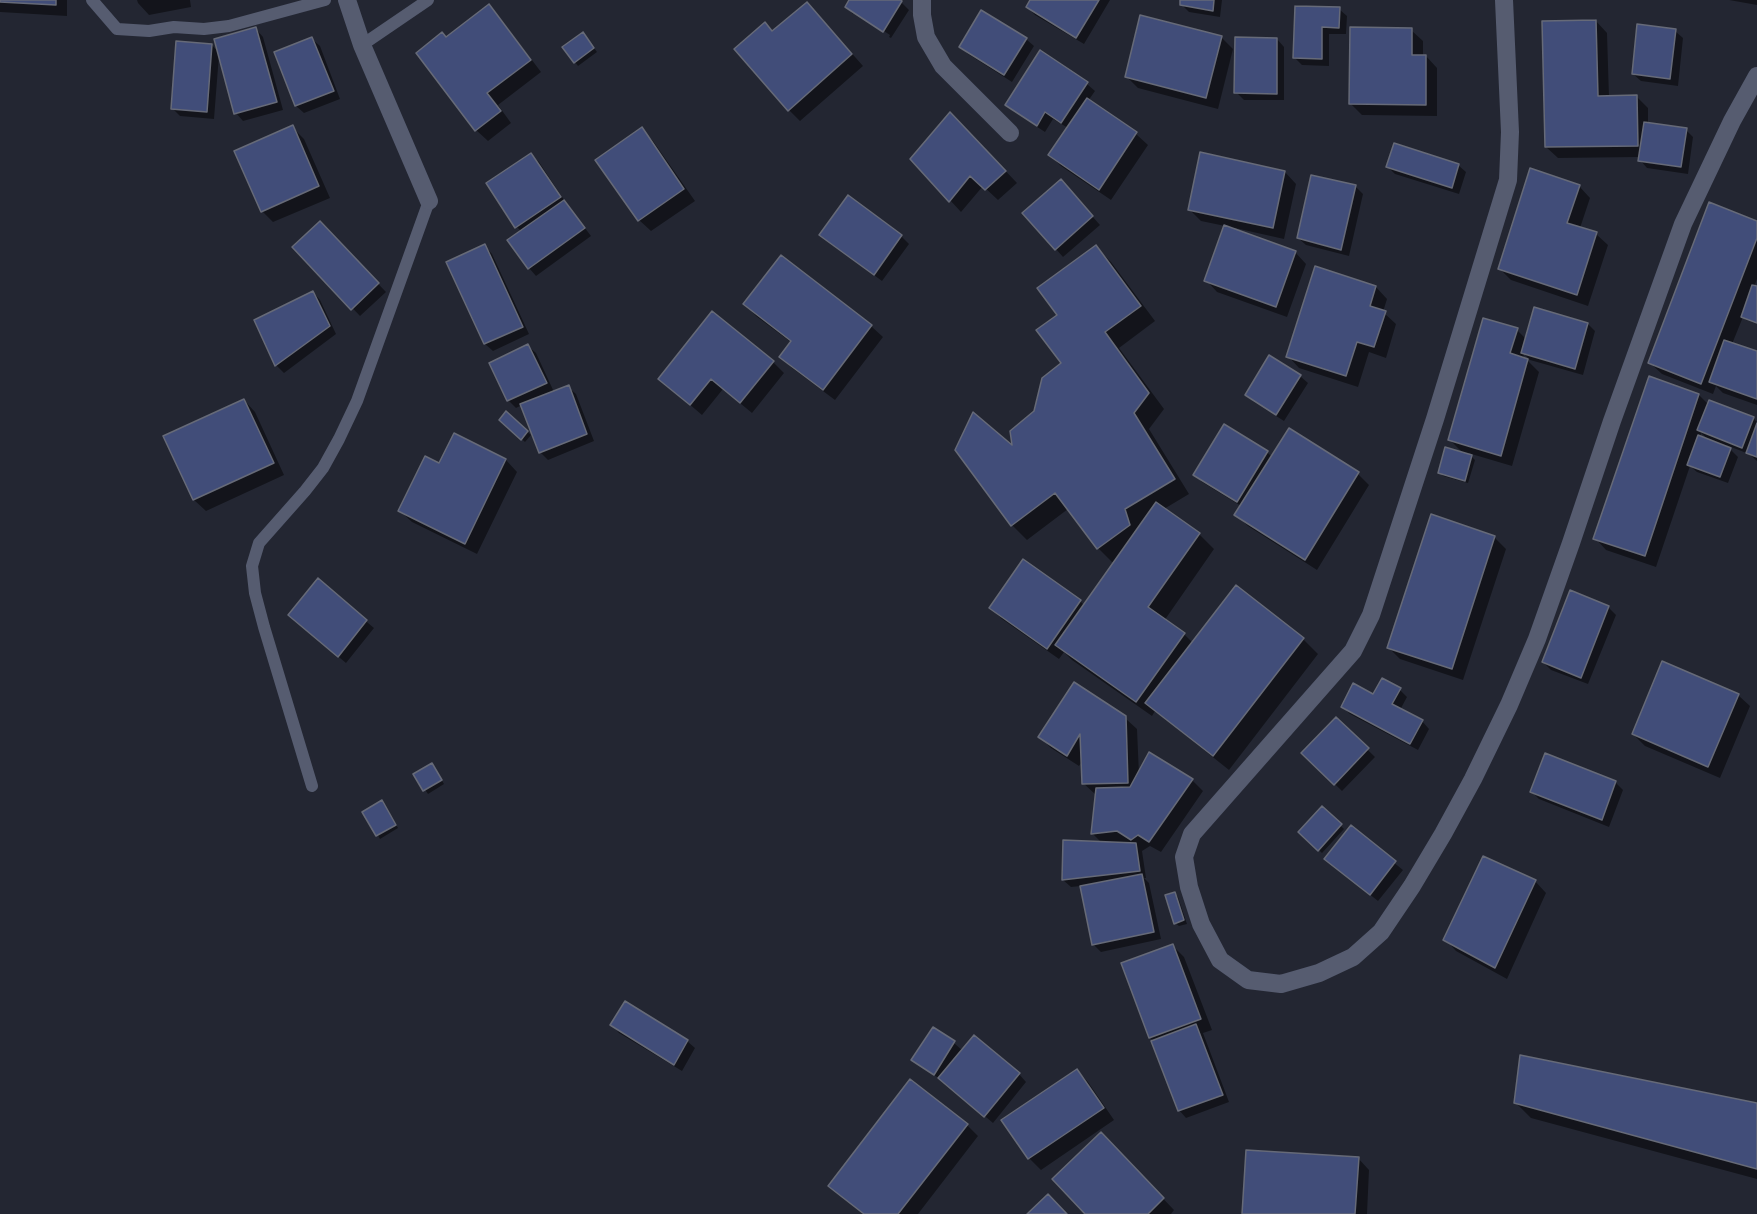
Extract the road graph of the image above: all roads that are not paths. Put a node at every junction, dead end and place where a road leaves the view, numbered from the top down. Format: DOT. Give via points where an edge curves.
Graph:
graph roads {
  1 [pos="92,0"];
  2 [pos="325,0"];
  3 [pos="348,0"];
  4 [pos="428,0"];
  5 [pos="922,0"];
  6 [pos="1504,0"];
  7 [pos="362,45"];
  8 [pos="1757,76"];
  9 [pos="1010,134"];
  10 [pos="429,201"];
  11 [pos="312,786"];
  1 -- 2 [label="lane" via="117,29 149,31 229,26"];
  3 -- 7 [label="street"];
  4 -- 7 [label="lane"];
  5 -- 9 [label="street" via="926,37 943,66"];
  6 -- 8 [label="street" via="1510,132 1508,180 1371,615 1353,651 1192,834 1184,857 1201,924 1220,960 1248,980 1281,984 1353,957 1381,932 1448,825 1509,705 1537,639 1683,224"];
  7 -- 10 [label="street"];
  10 -- 11 [label="lane" via="357,401 339,439 323,468 258,543 252,566 264,627"];
}
